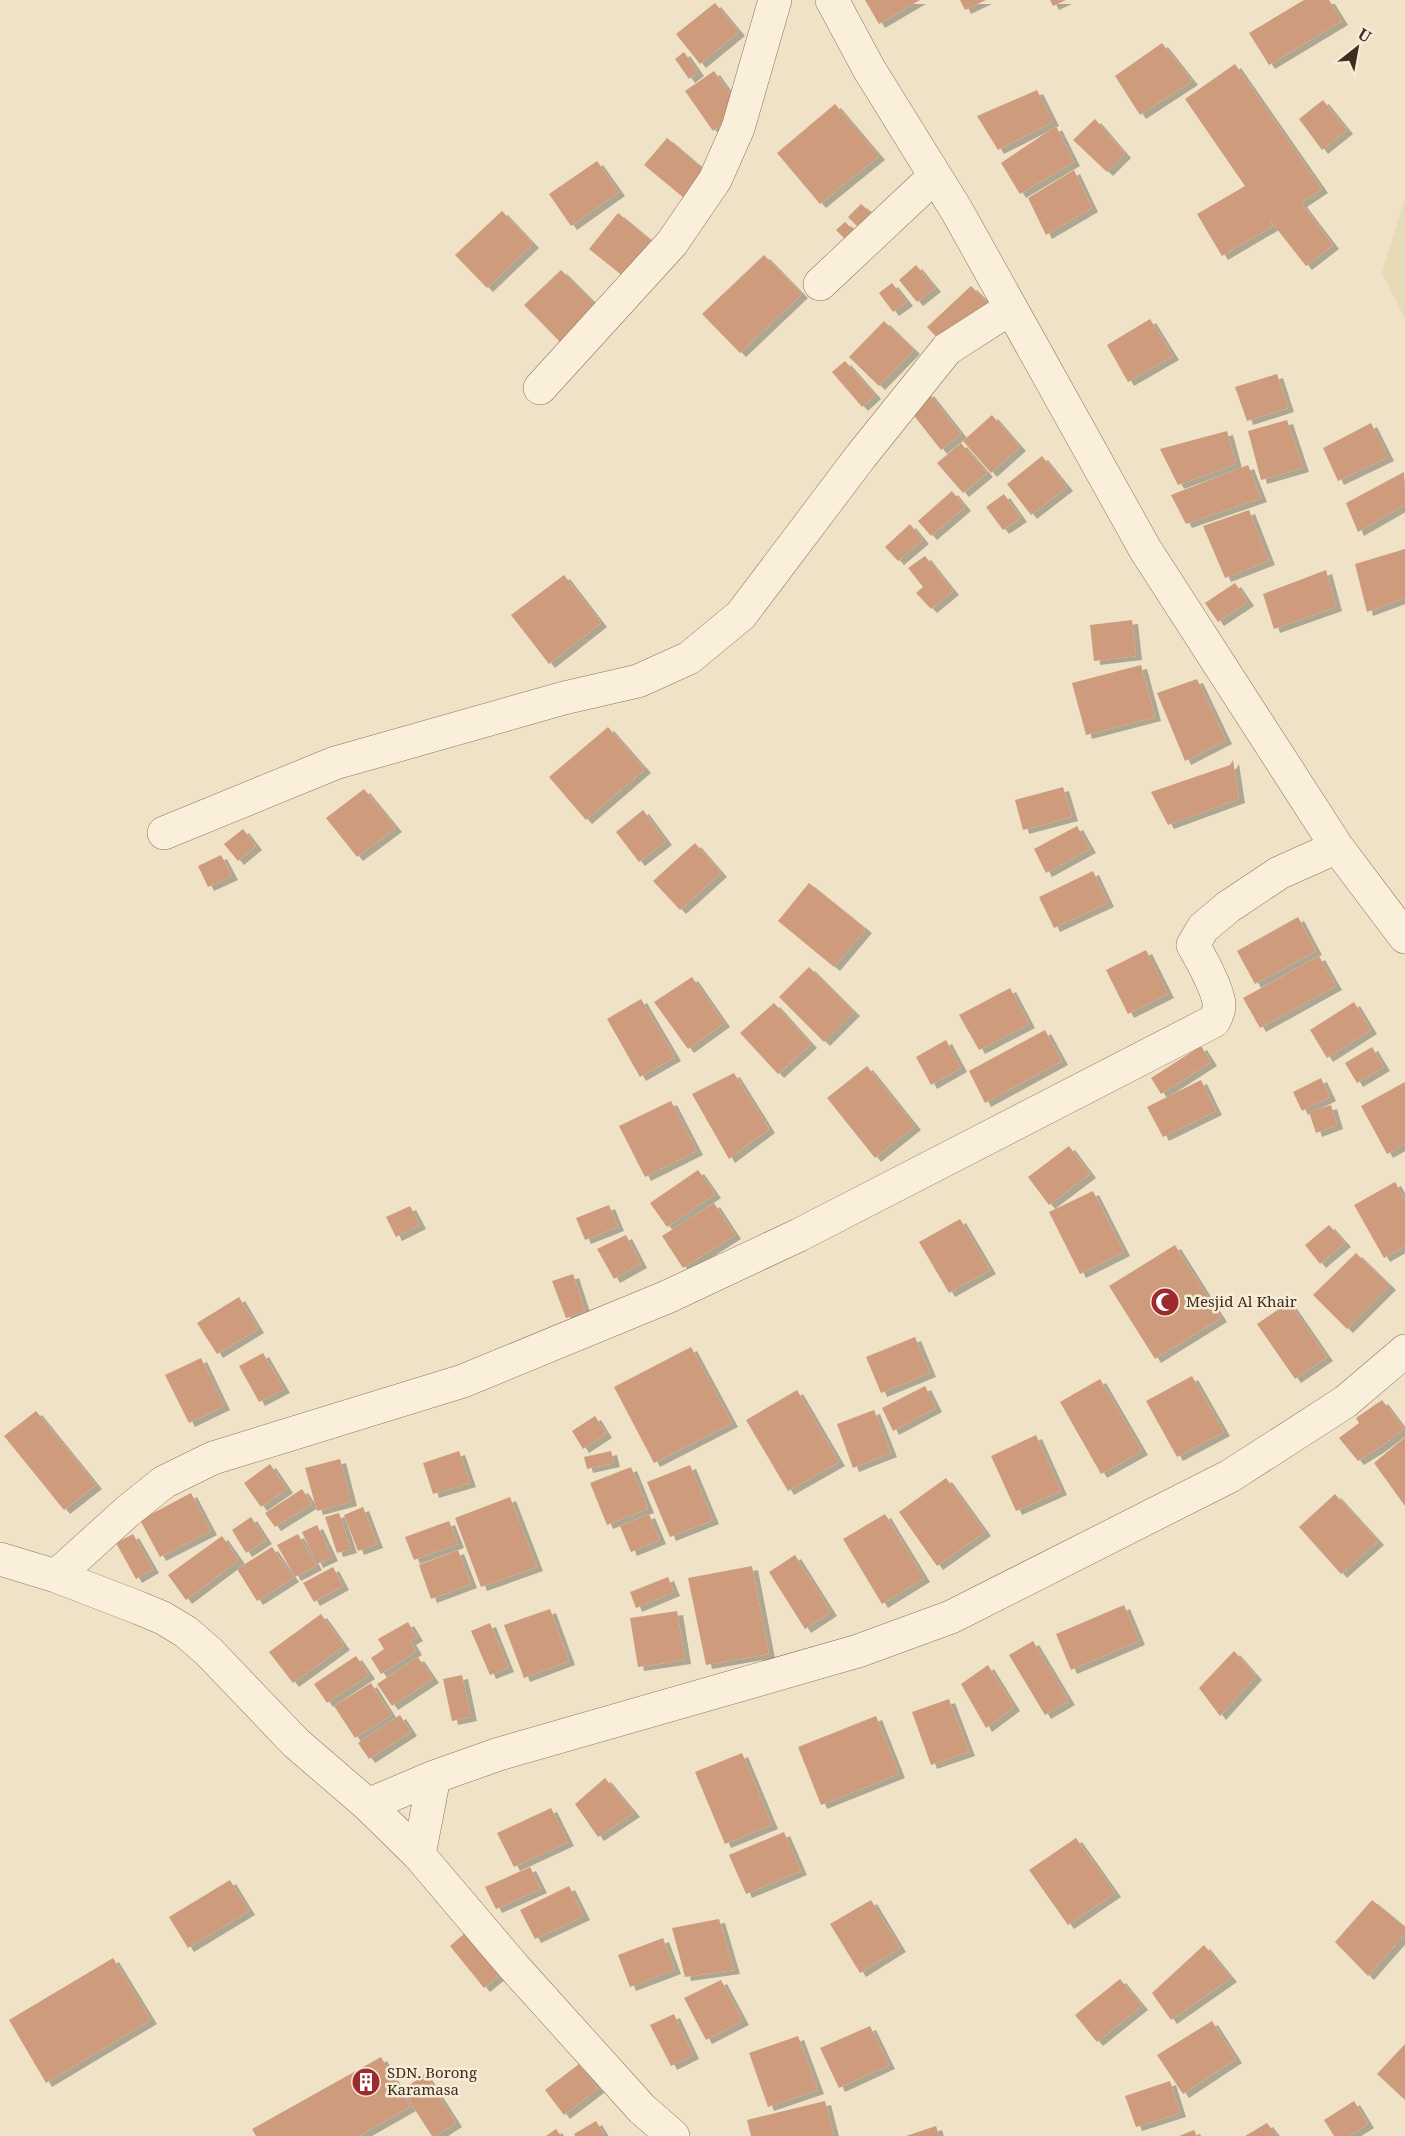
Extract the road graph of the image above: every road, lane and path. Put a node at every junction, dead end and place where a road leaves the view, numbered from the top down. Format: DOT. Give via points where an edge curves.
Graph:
graph roads {
  1 [pos="775,0"];
  2 [pos="832,0"];
  3 [pos="935,176"];
  4 [pos="820,284"];
  5 [pos="1011,308"];
  6 [pos="540,388"];
  7 [pos="164,833"];
  8 [pos="1337,847"];
  9 [pos="1405,937"];
  10 [pos="1405,1351"];
  11 [pos="0,1559"];
  12 [pos="56,1576"];
  13 [pos="434,1777"];
  14 [pos="368,1805"];
  15 [pos="420,1855"];
  16 [pos="640,2123"];
  17 [pos="673,2136"];
  1 -- 6 [label="street" via="738,128 715,180 672,243"];
  2 -- 3 [label="street"];
  3 -- 4 [label="street"];
  3 -- 5 [label="street"];
  5 -- 7 [label="street" via="946,350 741,615 689,658 638,681 564,698 335,764"];
  5 -- 8 [label="street" via="1145,549"];
  8 -- 9 [label="street"];
  8 -- 12 [label="street" via="1279,873 1203,928 1193,945 1218,998 1214,1020 830,1220 667,1297 462,1381 213,1458 165,1482"];
  10 -- 13 [label="street" via="1345,1402 1230,1476 951,1617 858,1651 499,1754"];
  11 -- 12 [label="street"];
  12 -- 14 [label="street" via="147,1611 186,1632 296,1743"];
  13 -- 14 [label="street"];
  13 -- 15 [label="street"];
  14 -- 15 [label="street"];
  15 -- 16 [label="street"];
  16 -- 17 [label="street"];
}
